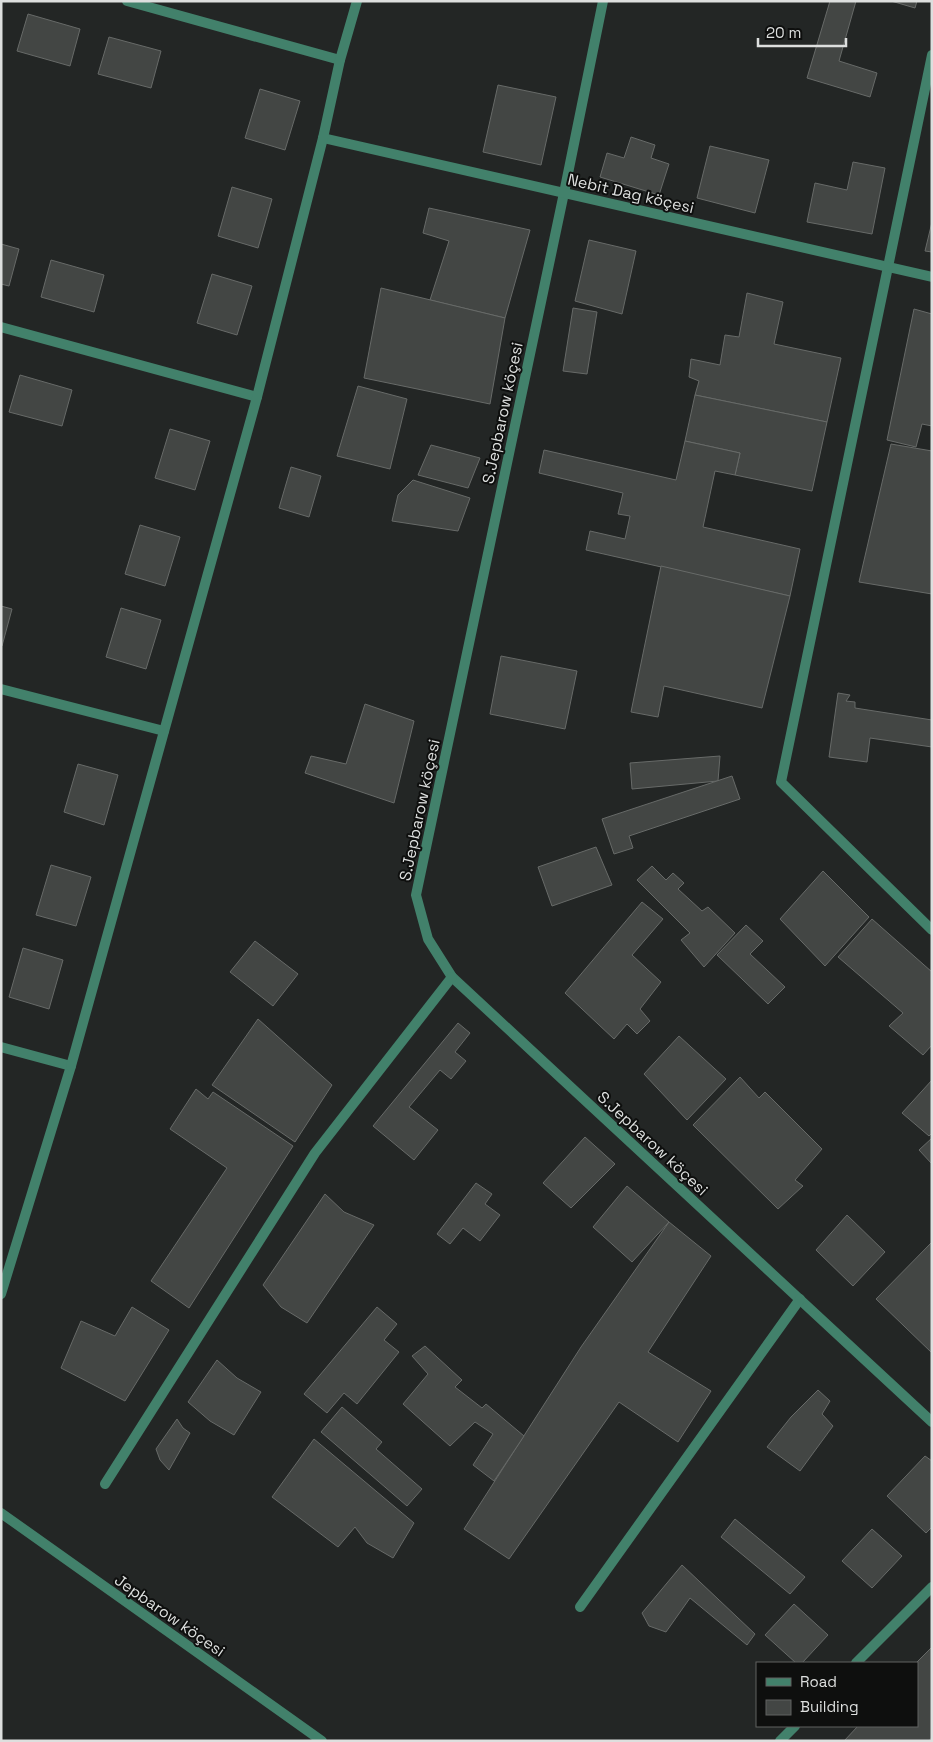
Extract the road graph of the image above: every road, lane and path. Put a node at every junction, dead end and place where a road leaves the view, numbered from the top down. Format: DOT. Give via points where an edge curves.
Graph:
graph roads {
  1 [pos="127,1"];
  2 [pos="357,1"];
  3 [pos="603,1"];
  4 [pos="932,55"];
  5 [pos="340,60"];
  6 [pos="323,138"];
  7 [pos="564,193"];
  8 [pos="888,267"];
  9 [pos="932,277"];
  10 [pos="1,327"];
  11 [pos="257,397"];
  12 [pos="1,689"];
  13 [pos="164,731"];
  14 [pos="932,930"];
  15 [pos="452,977"];
  16 [pos="1,1047"];
  17 [pos="71,1066"];
  18 [pos="1,1294"];
  19 [pos="800,1300"];
  20 [pos="932,1422"];
  21 [pos="104,1484"];
  22 [pos="1,1513"];
  23 [pos="932,1587"];
  24 [pos="580,1607"];
  25 [pos="857,1662"];
  26 [pos="794,1727"];
  27 [pos="322,1741"];
  28 [pos="780,1741"];
  1 -- 5 [label="street"];
  2 -- 5 [label="street"];
  3 -- 7 [label="street, S.Jepbarow köçesi"];
  4 -- 8 [label="street"];
  5 -- 6 [label="street"];
  6 -- 7 [label="street, Nebit Dag köçesi"];
  6 -- 11 [label="street"];
  7 -- 8 [label="street, Nebit Dag köçesi"];
  7 -- 15 [label="street, S.Jepbarow köçesi" via="416,895 428,939"];
  8 -- 9 [label="street, Nebit Dag köçesi"];
  8 -- 14 [label="street" via="781,782"];
  10 -- 11 [label="street"];
  11 -- 13 [label="street"];
  12 -- 13 [label="street"];
  13 -- 17 [label="street"];
  15 -- 19 [label="street, S.Jepbarow köçesi"];
  15 -- 21 [label="street" via="315,1153"];
  16 -- 17 [label="street"];
  17 -- 18 [label="street"];
  19 -- 20 [label="street, S.Jepbarow köçesi"];
  19 -- 24 [label="street"];
  22 -- 27 [label="street, Jepbarow köçesi"];
  23 -- 25 [label="street"];
  26 -- 28 [label="street"];
}
